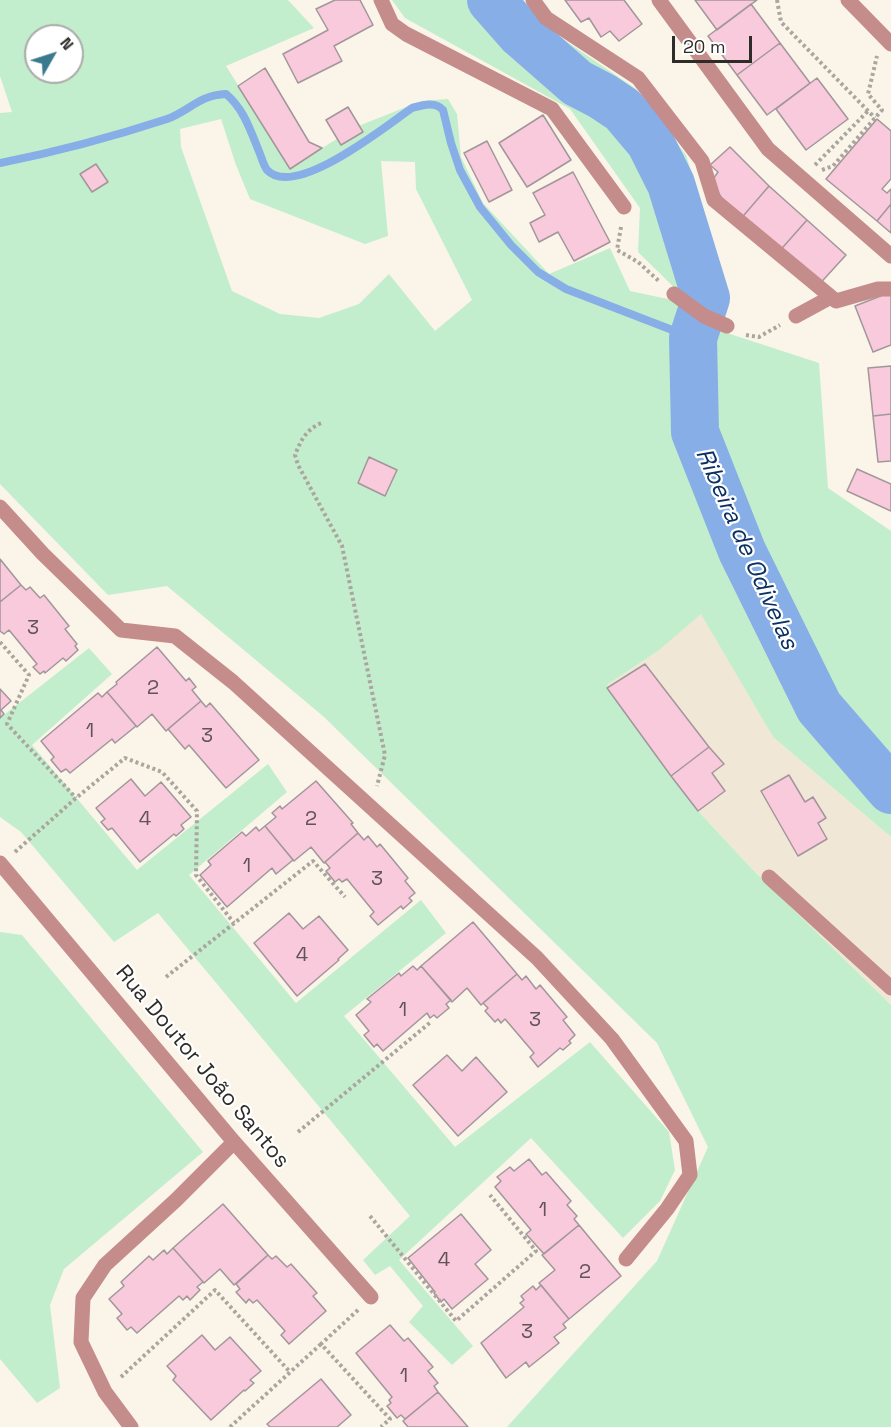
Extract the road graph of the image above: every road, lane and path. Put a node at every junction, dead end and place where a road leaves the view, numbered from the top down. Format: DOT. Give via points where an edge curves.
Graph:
graph roads {
  1 [pos="381,0"];
  2 [pos="533,0"];
  3 [pos="659,0"];
  4 [pos="777,0"];
  5 [pos="848,0"];
  6 [pos="886,40"];
  7 [pos="868,111"];
  8 [pos="875,118"];
  9 [pos="824,155"];
  10 [pos="833,166"];
  11 [pos="624,207"];
  12 [pos="891,256"];
  13 [pos="891,289"];
  14 [pos="674,294"];
  15 [pos="831,297"];
  16 [pos="796,316"];
  17 [pos="728,326"];
  18 [pos="321,423"];
  19 [pos="0,507"];
  20 [pos="0,642"];
  21 [pos="76,798"];
  22 [pos="372,807"];
  23 [pos="1,864"];
  24 [pos="769,877"];
  25 [pos="345,897"];
  26 [pos="234,923"];
  27 [pos="166,977"];
  28 [pos="891,988"];
  29 [pos="432,1022"];
  30 [pos="298,1132"];
  31 [pos="234,1142"];
  32 [pos="490,1195"];
  33 [pos="369,1216"];
  34 [pos="626,1259"];
  35 [pos="371,1297"];
  36 [pos="321,1344"];
  37 [pos="290,1372"];
  38 [pos="105,1392"];
  39 [pos="131,1427"];
  40 [pos="230,1427"];
  41 [pos="381,1427"];
  1 -- 11 [label="street" via="392,24 406,34 552,109"];
  2 -- 15 [label="street" via="546,18 638,78 702,161 714,200"];
  3 -- 12 [label="street" via="768,149"];
  4 -- 7 [label="path" via="781,22"];
  5 -- 6 [label="street"];
  6 -- 8 [label="path" via="868,94 882,110"];
  7 -- 8 [label="path"];
  7 -- 9 [label="path"];
  8 -- 10 [label="path"];
  11 -- 14 [label="path" via="617,250 638,262"];
  13 -- 15 [label="street" via="836,301"];
  14 -- 17 [label="street" via="704,316"];
  15 -- 16 [label="street"];
  16 -- 17 [label="path" via="759,337 738,334"];
  18 -- 22 [label="path" via="310,428 295,455 342,546 385,755"];
  19 -- 22 [label="street" via="121,630 175,636 233,682"];
  20 -- 21 [label="path" via="29,675 7,724"];
  21 -- 23 [label="path"];
  21 -- 26 [label="path" via="125,758 162,772 197,811 196,875"];
  22 -- 34 [label="street" via="537,958 612,1039 686,1141 690,1175"];
  23 -- 31 [label="street, Rua Doutor João Santos"];
  24 -- 28 [label="street"];
  25 -- 26 [label="path" via="313,861"];
  26 -- 27 [label="path"];
  29 -- 30 [label="path"];
  31 -- 35 [label="street, Rua Doutor João Santos"];
  31 -- 38 [label="street" via="105,1265 83,1298 81,1342"];
  32 -- 33 [label="path" via="536,1251 456,1321"];
  35 -- 36 [label="path"];
  36 -- 37 [label="path"];
  36 -- 41 [label="path" via="390,1419"];
  37 -- 38 [label="path" via="215,1290"];
  37 -- 40 [label="path"];
  38 -- 39 [label="street"];
}
